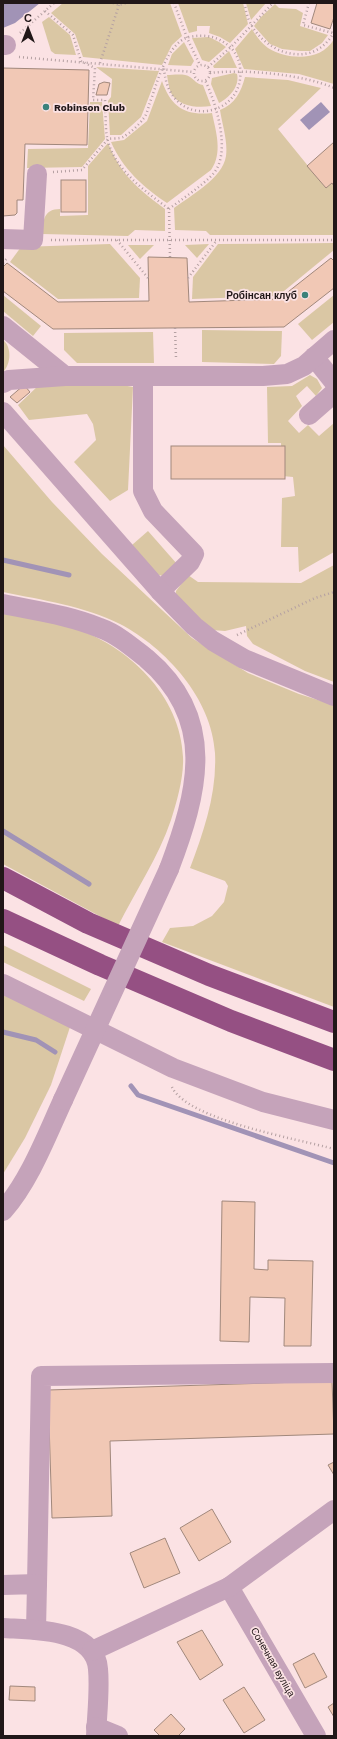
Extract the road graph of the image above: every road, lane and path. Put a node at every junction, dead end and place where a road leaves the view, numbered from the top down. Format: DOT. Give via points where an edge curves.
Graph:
graph roads {
  1 [pos="54,3"];
  2 [pos="113,3"];
  3 [pos="127,3"];
  4 [pos="174,3"];
  5 [pos="245,3"];
  6 [pos="273,3"];
  7 [pos="309,3"];
  8 [pos="119,5"];
  9 [pos="45,11"];
  10 [pos="251,24"];
  11 [pos="334,33"];
  12 [pos="187,38"];
  13 [pos="4,45"];
  14 [pos="231,47"];
  15 [pos="81,61"];
  16 [pos="100,63"];
  17 [pos="200,65"];
  18 [pos="208,67"];
  19 [pos="164,68"];
  20 [pos="193,72"];
  21 [pos="240,72"];
  22 [pos="210,73"];
  23 [pos="205,80"];
  24 [pos="334,88"];
  25 [pos="216,109"];
  26 [pos="108,139"];
  27 [pos="37,174"];
  28 [pos="169,209"];
  29 [pos="3,239"];
  30 [pos="33,240"];
  31 [pos="116,240"];
  32 [pos="169,240"];
  33 [pos="217,240"];
  34 [pos="334,240"];
  35 [pos="170,257"];
  36 [pos="148,278"];
  37 [pos="188,278"];
  38 [pos="3,326"];
  39 [pos="175,328"];
  40 [pos="334,340"];
  41 [pos="314,357"];
  42 [pos="176,360"];
  43 [pos="65,376"];
  44 [pos="143,376"];
  45 [pos="334,382"];
  46 [pos="3,383"];
  47 [pos="334,394"];
  48 [pos="3,412"];
  49 [pos="309,415"];
  50 [pos="160,591"];
  51 [pos="334,592"];
  52 [pos="3,604"];
  53 [pos="213,641"];
  54 [pos="334,696"];
  55 [pos="3,878"];
  56 [pos="3,920"];
  57 [pos="3,984"];
  58 [pos="334,1022"];
  59 [pos="334,1060"];
  60 [pos="334,1120"];
  61 [pos="3,1211"];
  62 [pos="334,1373"];
  63 [pos="334,1510"];
  64 [pos="37,1584"];
  65 [pos="3,1585"];
  66 [pos="229,1588"];
  67 [pos="3,1628"];
  68 [pos="36,1630"];
  69 [pos="92,1651"];
  70 [pos="96,1732"];
  71 [pos="118,1736"];
  72 [pos="316,1736"];
  1 -- 9 [label="path"];
  2 -- 8 [label="path"];
  3 -- 8 [label="path"];
  4 -- 12 [label="path"];
  5 -- 10 [label="path"];
  6 -- 10 [label="path"];
  7 -- 11 [label="path" via="303,25"];
  8 -- 16 [label="path"];
  9 -- 13 [label="path"];
  9 -- 15 [label="path" via="73,36"];
  10 -- 11 [label="path" via="259,37 287,53 306,55 321,49"];
  10 -- 14 [label="path"];
  12 -- 14 [label="path" via="198,35 210,36"];
  12 -- 17 [label="path"];
  12 -- 19 [label="path" via="176,45 168,56"];
  13 -- 15 [label="path" via="9,56"];
  14 -- 18 [label="path"];
  14 -- 21 [label="path" via="239,63"];
  15 -- 16 [label="path"];
  15 -- 26 [label="path" via="95,68 94,100 105,100"];
  16 -- 19 [label="path"];
  17 -- 18 [label="path"];
  17 -- 20 [label="path" via="195,67"];
  18 -- 22 [label="path"];
  19 -- 20 [label="path"];
  19 -- 25 [label="path" via="165,82 170,94 179,103 190,110"];
  19 -- 26 [label="path" via="144,119 122,138"];
  20 -- 23 [label="path" via="197,80"];
  21 -- 22 [label="path"];
  21 -- 24 [label="path" via="299,77"];
  21 -- 25 [label="path" via="237,90"];
  22 -- 23 [label="path"];
  23 -- 25 [label="path"];
  25 -- 28 [label="path" via="223,153 220,164 213,174"];
  26 -- 27 [label="path" via="82,170"];
  26 -- 28 [label="path" via="116,158 129,175"];
  27 -- 30 [label="street"];
  28 -- 32 [label="path"];
  29 -- 30 [label="street"];
  30 -- 31 [label="path"];
  31 -- 32 [label="path"];
  31 -- 36 [label="path"];
  32 -- 33 [label="path"];
  32 -- 35 [label="path"];
  33 -- 34 [label="path"];
  33 -- 37 [label="path"];
  38 -- 43 [label="street"];
  39 -- 42 [label="path"];
  40 -- 41 [label="street"];
  41 -- 44 [label="street" via="304,366 287,374"];
  41 -- 45 [label="street"];
  43 -- 44 [label="street"];
  43 -- 46 [label="street" via="9,380"];
  44 -- 50 [label="street" via="143,491 153,511 194,554 190,562"];
  47 -- 49 [label="street"];
  48 -- 50 [label="street"];
  50 -- 53 [label="street" via="194,626"];
  51 -- 53 [label="path" via="315,598 235,636"];
  52 -- 61 [label="street, bridge" via="74,619 102,628 132,647 172,684 184,704 193,728 195,753 194,779 185,822 169,869 39,1152"];
  53 -- 54 [label="street" via="244,659"];
  55 -- 58 [label="highway" via="95,926 210,976"];
  56 -- 59 [label="highway" via="231,1021"];
  57 -- 60 [label="street" via="173,1068 263,1102"];
  62 -- 64 [label="street" via="41,1376"];
  63 -- 66 [label="street"];
  64 -- 65 [label="street"];
  64 -- 68 [label="street"];
  66 -- 69 [label="street"];
  66 -- 72 [label="street, Сонечная вуліца"];
  67 -- 68 [label="street"];
  68 -- 69 [label="street" via="66,1635 82,1641"];
  69 -- 70 [label="street" via="98,1667"];
  70 -- 71 [label="street"];
}
